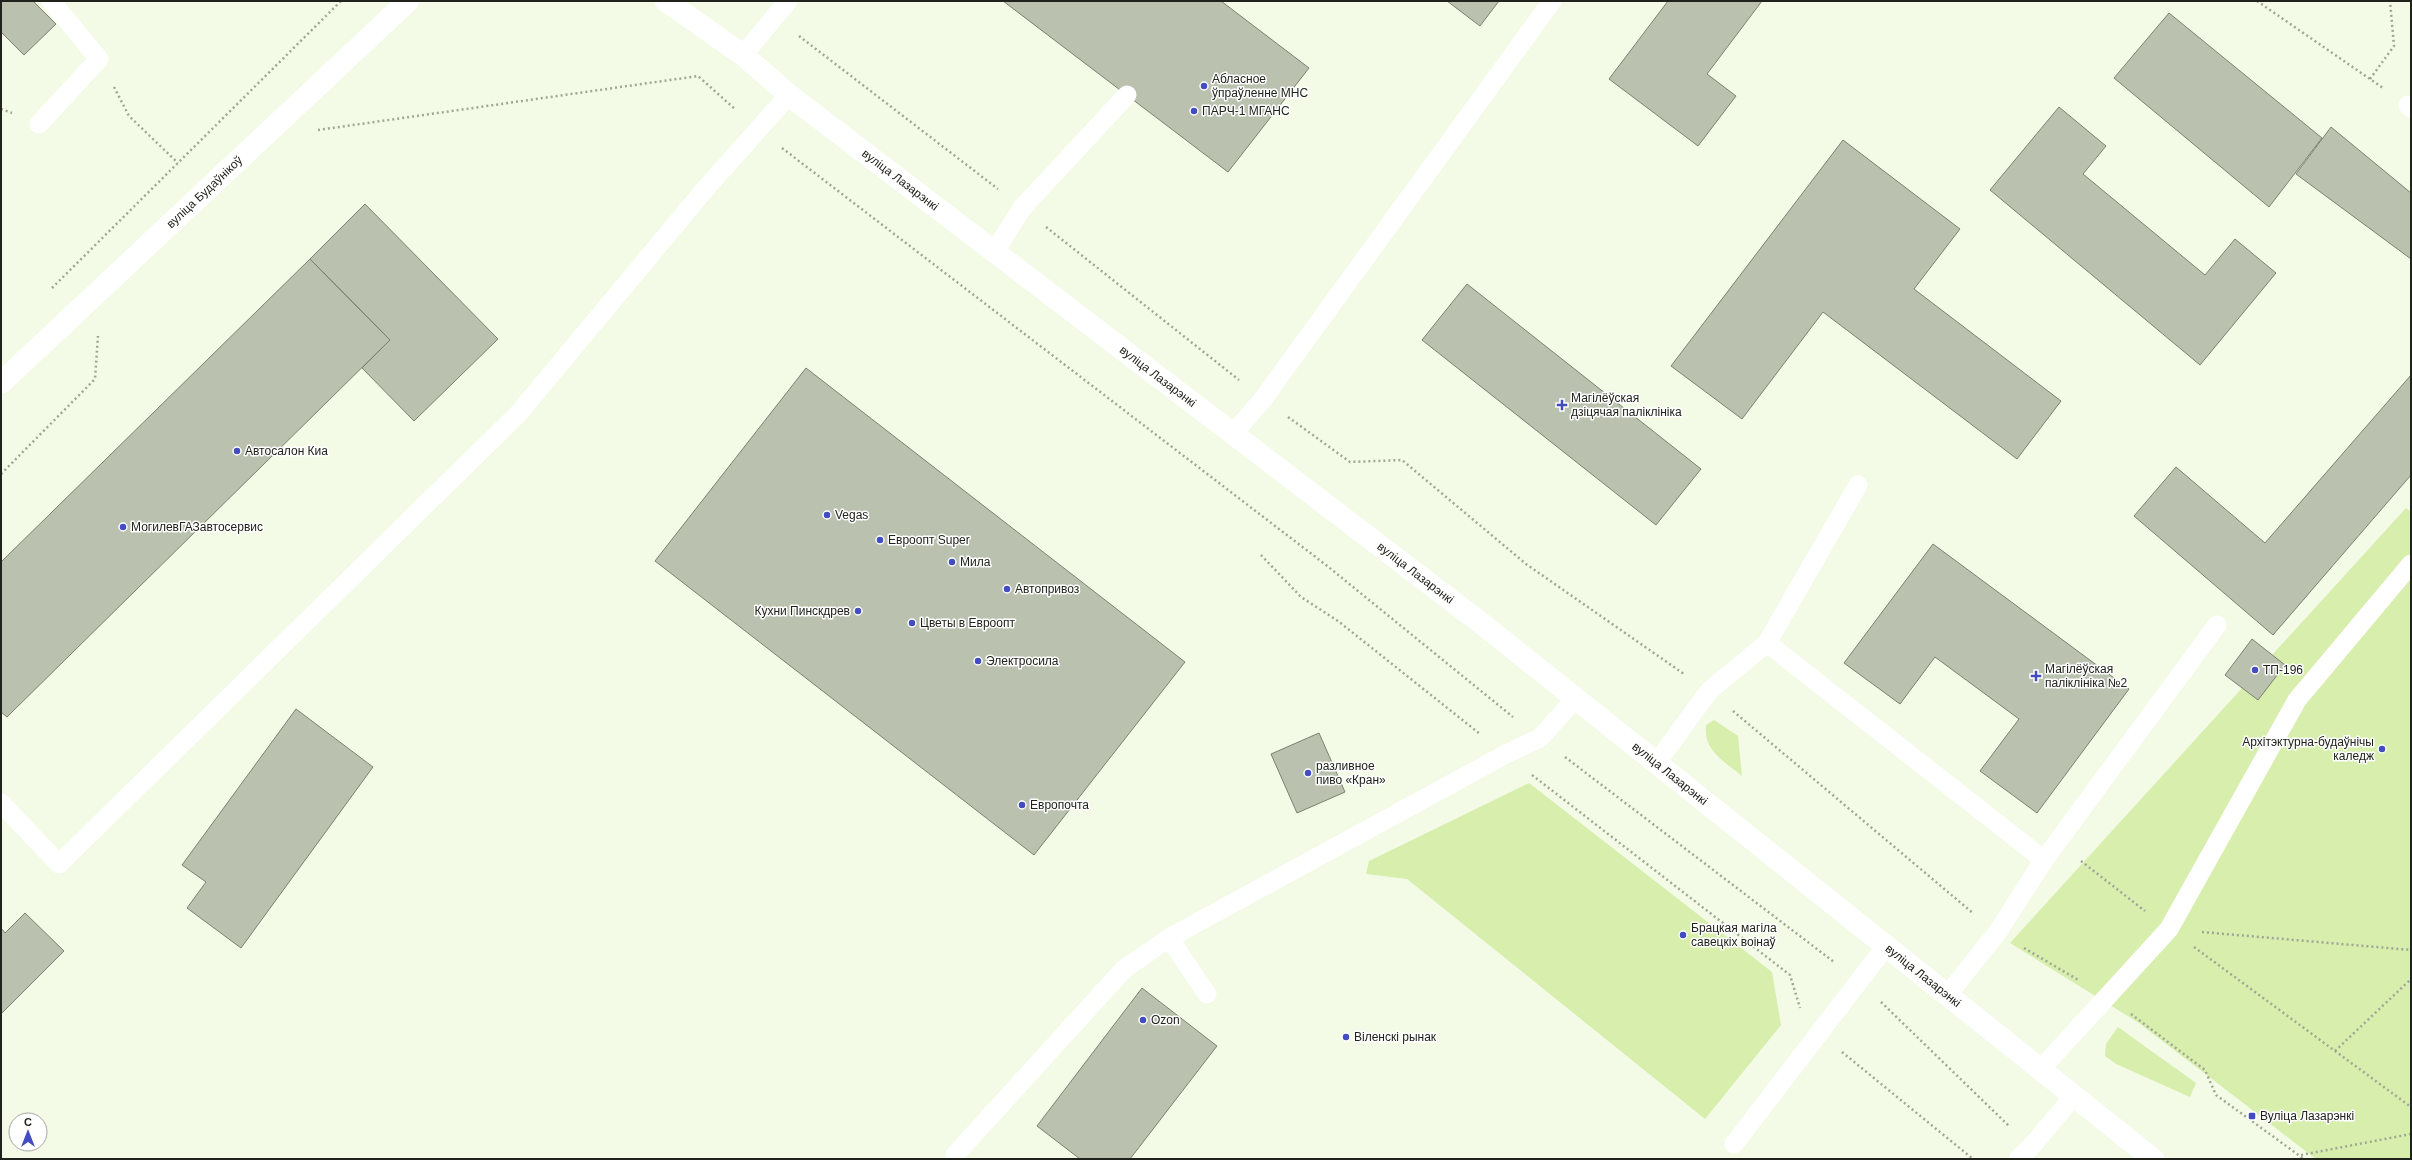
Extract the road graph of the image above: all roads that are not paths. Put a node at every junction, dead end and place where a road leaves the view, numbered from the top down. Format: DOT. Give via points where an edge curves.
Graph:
graph roads {
  1 [pos="51,1"];
  2 [pos="408,1"];
  3 [pos="666,1"];
  4 [pos="788,1"];
  5 [pos="1552,1"];
  6 [pos="743,56"];
  7 [pos="789,95"];
  8 [pos="1127,95"];
  9 [pos="39,124"];
  10 [pos="995,251"];
  11 [pos="1,383"];
  12 [pos="1233,434"];
  13 [pos="1858,485"];
  14 [pos="2411,564"];
  15 [pos="2217,625"];
  16 [pos="1767,643"];
  17 [pos="1576,698"];
  18 [pos="1657,762"];
  19 [pos="1,803"];
  20 [pos="2044,860"];
  21 [pos="1169,938"];
  22 [pos="1886,946"];
  23 [pos="1207,994"];
  24 [pos="1948,994"];
  25 [pos="2041,1069"];
  26 [pos="2074,1096"];
  27 [pos="1734,1144"];
  28 [pos="2025,1153"];
  29 [pos="955,1155"];
  30 [pos="2154,1159"];
  1 -- 9 [label="lane" via="99,59"];
  2 -- 11 [label="main road, вуліца Будаўнікоў"];
  3 -- 6 [label="main road, вуліца Лазарэнкі"];
  4 -- 6 [label="lane"];
  5 -- 12 [label="lane" via="1263,399"];
  6 -- 7 [label="main road, вуліца Лазарэнкі"];
  7 -- 10 [label="main road, вуліца Лазарэнкі"];
  7 -- 19 [label="lane" via="518,414 59,864"];
  8 -- 10 [label="lane" via="1022,208"];
  10 -- 12 [label="main road, вуліца Лазарэнкі"];
  12 -- 17 [label="main road, вуліца Лазарэнкі" via="1481,622"];
  13 -- 16 [label="lane"];
  14 -- 25 [label="lane" via="2297,700 2169,929"];
  15 -- 20 [label="lane"];
  16 -- 18 [label="lane" via="1709,691"];
  16 -- 20 [label="lane"];
  17 -- 18 [label="main road, вуліца Лазарэнкі"];
  17 -- 21 [label="lane" via="1540,738 1506,754"];
  18 -- 22 [label="main road, вуліца Лазарэнкі"];
  20 -- 24 [label="lane" via="1997,933"];
  21 -- 23 [label="lane"];
  21 -- 29 [label="lane" via="1124,969"];
  22 -- 24 [label="main road, вуліца Лазарэнкі"];
  22 -- 27 [label="lane"];
  24 -- 25 [label="main road, вуліца Лазарэнкі"];
  25 -- 26 [label="main road, вуліца Лазарэнкі"];
  26 -- 28 [label="lane"];
  26 -- 30 [label="main road, вуліца Лазарэнкі"];
}
